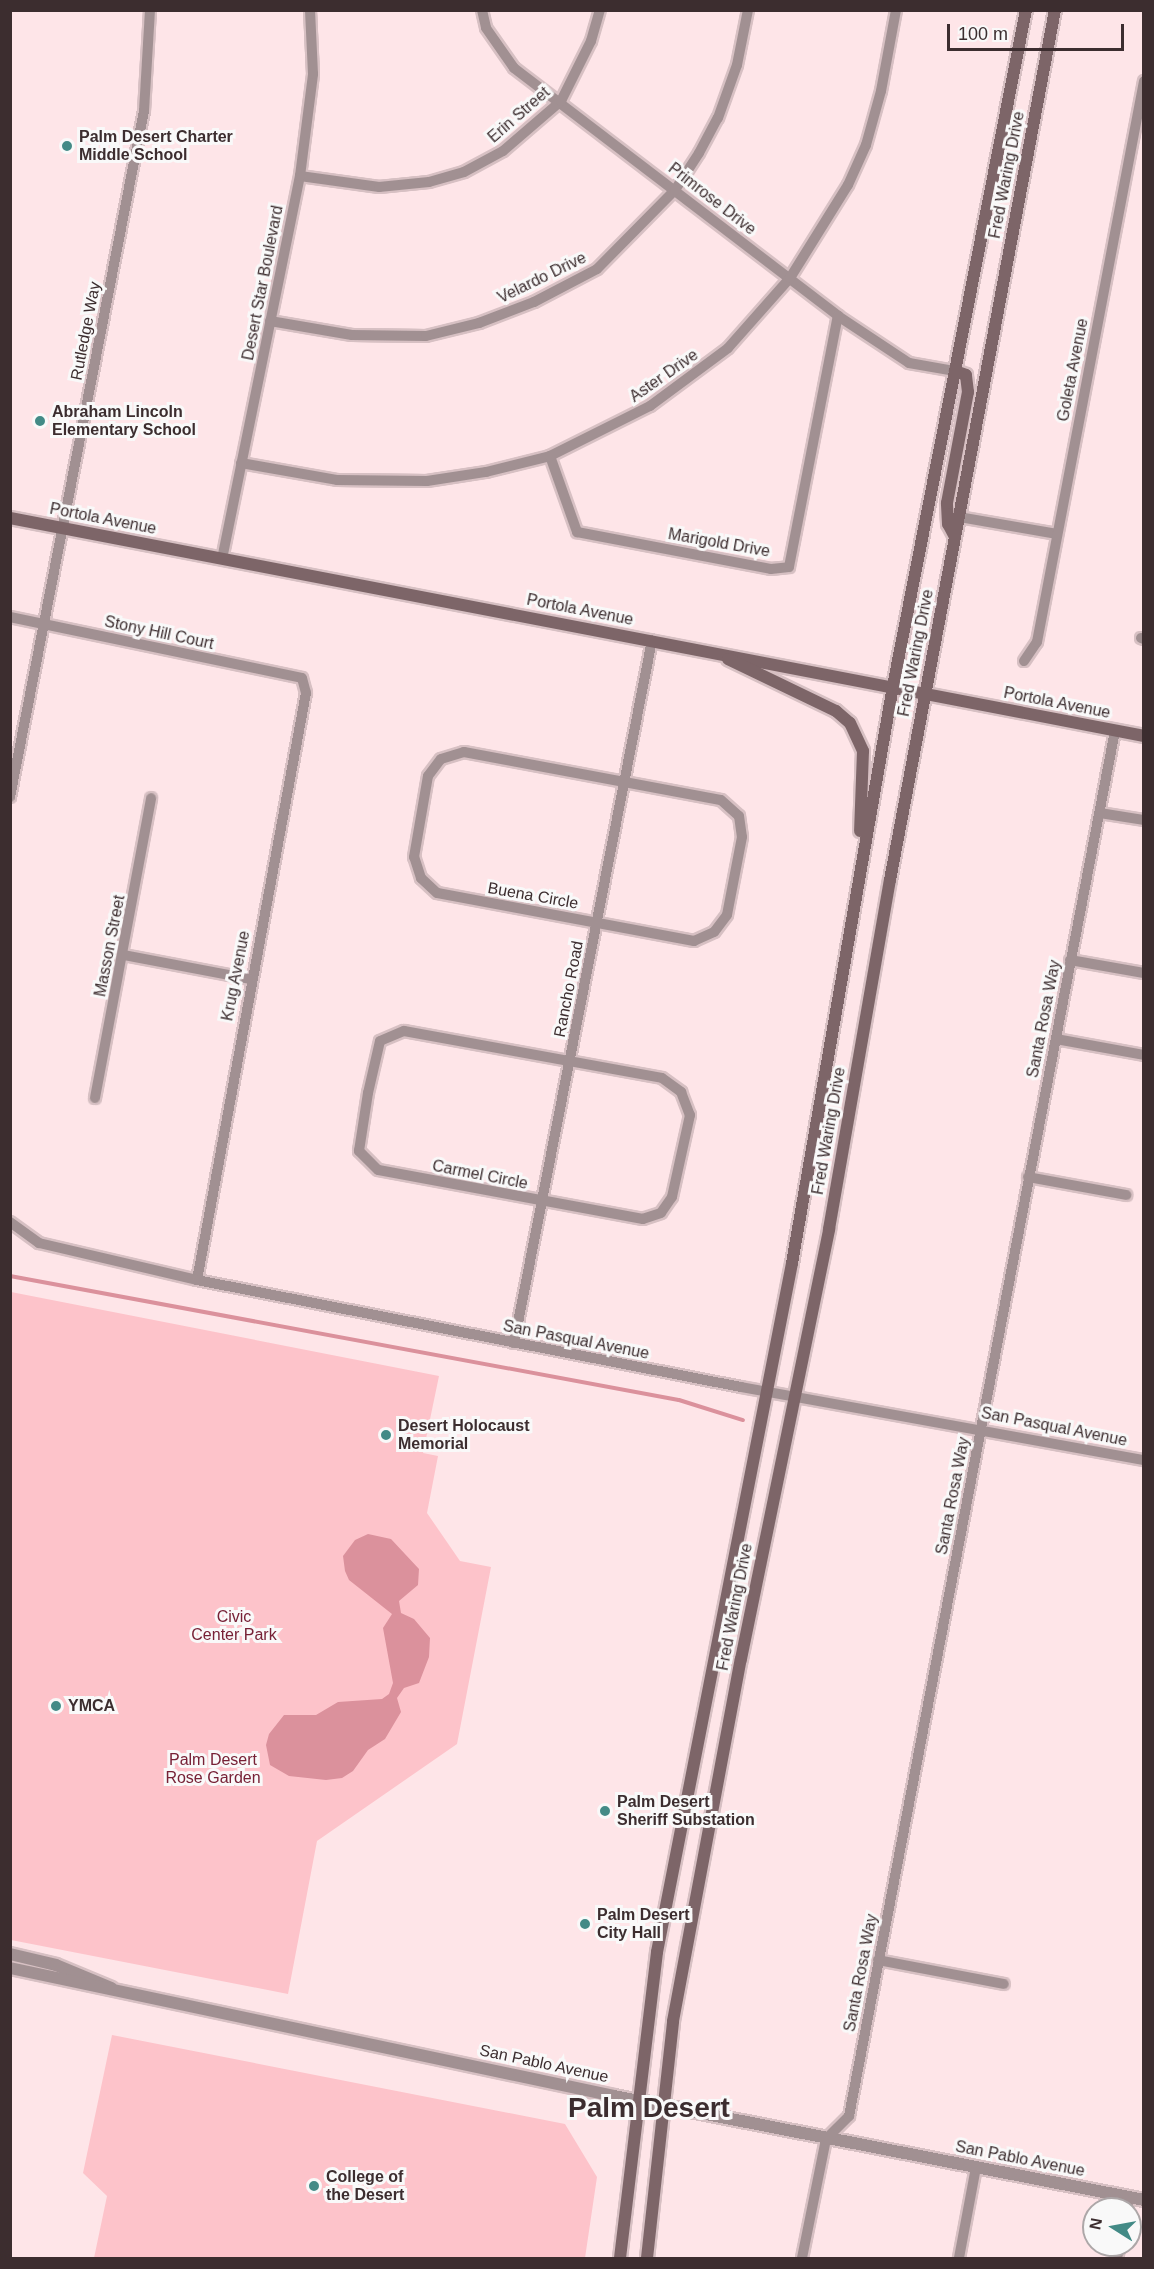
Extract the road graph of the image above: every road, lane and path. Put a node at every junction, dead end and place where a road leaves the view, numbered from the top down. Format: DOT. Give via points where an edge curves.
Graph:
graph roads {
  1 [pos="150,10"];
  2 [pos="310,10"];
  3 [pos="482,10"];
  4 [pos="600,10"];
  5 [pos="748,10"];
  6 [pos="897,10"];
  7 [pos="1026,10"];
  8 [pos="1055,10"];
  9 [pos="1143,81"];
  10 [pos="561,101"];
  11 [pos="300,176"];
  12 [pos="675,190"];
  13 [pos="789,278"];
  14 [pos="838,316"];
  15 [pos="270,321"];
  16 [pos="955,371"];
  17 [pos="550,456"];
  18 [pos="241,463"];
  19 [pos="959,517"];
  20 [pos="10,518"];
  21 [pos="62,528"];
  22 [pos="1057,534"];
  23 [pos="955,537"];
  24 [pos="222,559"];
  25 [pos="10,617"];
  26 [pos="44,624"];
  27 [pos="652,640"];
  28 [pos="713,652"];
  29 [pos="1024,661"];
  30 [pos="302,678"];
  31 [pos="893,687"];
  32 [pos="926,692"];
  33 [pos="1115,731"];
  34 [pos="1143,736"];
  35 [pos="15,754"];
  36 [pos="626,782"];
  37 [pos="10,797"];
  38 [pos="151,798"];
  39 [pos="1100,813"];
  40 [pos="1143,820"];
  41 [pos="859,869"];
  42 [pos="597,923"];
  43 [pos="124,955"];
  44 [pos="1070,960"];
  45 [pos="1143,973"];
  46 [pos="250,979"];
  47 [pos="1056,1039"];
  48 [pos="1143,1055"];
  49 [pos="570,1060"];
  50 [pos="95,1098"];
  51 [pos="1028,1177"];
  52 [pos="1126,1195"];
  53 [pos="541,1203"];
  54 [pos="10,1222"];
  55 [pos="196,1280"];
  56 [pos="514,1344"];
  57 [pos="765,1391"];
  58 [pos="795,1396"];
  59 [pos="981,1428"];
  60 [pos="1143,1460"];
  61 [pos="10,1954"];
  62 [pos="879,1960"];
  63 [pos="10,1968"];
  64 [pos="1004,1984"];
  65 [pos="115,1990"];
  66 [pos="638,2101"];
  67 [pos="665,2106"];
  68 [pos="826,2139"];
  69 [pos="976,2167"];
  70 [pos="1103,2197"];
  71 [pos="620,2259"];
  72 [pos="647,2259"];
  73 [pos="802,2259"];
  74 [pos="958,2259"];
  1 -- 21 [label="street, Rutledge Way" via="144,111"];
  2 -- 11 [label="street, Desert Star Boulevard" via="313,74"];
  3 -- 10 [label="street, Primrose Drive" via="486,28 514,68"];
  4 -- 10 [label="street, Erin Street" via="591,42"];
  5 -- 12 [label="street, Velardo Drive" via="737,66 718,118"];
  6 -- 13 [label="street, Aster Drive" via="866,144 848,185"];
  7 -- 16 [label="main road, Fred Waring Drive"];
  8 -- 19 [label="main road, Fred Waring Drive"];
  9 -- 22 [label="street, Goleta Avenue"];
  10 -- 11 [label="street, Erin Street" via="503,151 464,172 429,182 379,187"];
  10 -- 12 [label="street, Primrose Drive"];
  11 -- 15 [label="street, Desert Star Boulevard"];
  12 -- 13 [label="street, Primrose Drive"];
  12 -- 15 [label="street, Velardo Drive" via="597,269 534,302 478,323 426,336 352,335"];
  13 -- 14 [label="street, Primrose Drive"];
  13 -- 17 [label="street, Aster Drive" via="728,348 650,406"];
  14 -- 16 [label="street, Primrose Drive" via="909,363"];
  14 -- 17 [label="street, Marigold Drive" via="789,567 760,567 577,532"];
  15 -- 18 [label="street, Desert Star Boulevard"];
  16 -- 23 [label="main road" via="966,375 968,392 947,503 948,524"];
  16 -- 31 [label="main road, Fred Waring Drive"];
  17 -- 18 [label="street, Aster Drive" via="428,481 337,480"];
  18 -- 24 [label="street, Desert Star Boulevard"];
  19 -- 22 [label="street"];
  19 -- 23 [label="main road, Fred Waring Drive"];
  20 -- 21 [label="main road, Portola Avenue"];
  21 -- 24 [label="main road, Portola Avenue"];
  21 -- 26 [label="street, Rutledge Way"];
  22 -- 29 [label="street, Goleta Avenue" via="1037,642"];
  23 -- 32 [label="main road, Fred Waring Drive"];
  24 -- 27 [label="main road, Portola Avenue"];
  25 -- 26 [label="street, Stony Hill Court"];
  26 -- 30 [label="street, Stony Hill Court"];
  26 -- 35 [label="street, Rutledge Way"];
  27 -- 28 [label="main road, Portola Avenue"];
  27 -- 36 [label="street, Rancho Road"];
  28 -- 31 [label="main road, Portola Avenue"];
  28 -- 41 [label="main road" via="836,711 858,734 863,751"];
  30 -- 46 [label="street, Krug Avenue" via="306,693"];
  31 -- 32 [label="main road, Portola Avenue"];
  31 -- 41 [label="main road, Fred Waring Drive"];
  32 -- 33 [label="main road, Portola Avenue"];
  32 -- 58 [label="main road, Fred Waring Drive"];
  33 -- 34 [label="main road, Portola Avenue"];
  33 -- 39 [label="street, Santa Rosa Way"];
  35 -- 37 [label="street, Rutledge Way"];
  36 -- 42 [label="street, Rancho Road"];
  36 -- 42 [label="street, Buena Circle" via="721,800 739,816 742,837 727,915 714,932 694,941"];
  36 -- 42 [label="street, Buena Circle" via="464,752 441,759 428,776 414,857 421,878 437,893"];
  38 -- 43 [label="street, Masson Street"];
  39 -- 40 [label="street"];
  39 -- 44 [label="street, Santa Rosa Way"];
  41 -- 57 [label="main road, Fred Waring Drive" via="792,1263"];
  42 -- 49 [label="street, Rancho Road"];
  43 -- 46 [label="street"];
  43 -- 50 [label="street, Masson Street"];
  44 -- 45 [label="street"];
  44 -- 47 [label="street, Santa Rosa Way"];
  46 -- 55 [label="street, Krug Avenue"];
  47 -- 48 [label="street"];
  47 -- 51 [label="street, Santa Rosa Way"];
  49 -- 53 [label="street, Rancho Road"];
  49 -- 53 [label="street, Carmel Circle" via="662,1077 681,1092 690,1116 672,1197 661,1213 643,1219"];
  49 -- 53 [label="street, Carmel Circle" via="404,1030 380,1041 368,1093 359,1150 378,1170"];
  51 -- 52 [label="street"];
  51 -- 59 [label="street, Santa Rosa Way"];
  53 -- 56 [label="street, Rancho Road"];
  54 -- 55 [label="street, San Pasqual Avenue" via="39,1243"];
  55 -- 56 [label="street, San Pasqual Avenue"];
  56 -- 57 [label="street, San Pasqual Avenue"];
  57 -- 58 [label="street, San Pasqual Avenue"];
  57 -- 66 [label="main road, Fred Waring Drive" via="657,1952"];
  58 -- 59 [label="street, San Pasqual Avenue"];
  58 -- 67 [label="main road, Fred Waring Drive" via="673,2021"];
  59 -- 60 [label="street, San Pasqual Avenue"];
  59 -- 62 [label="street, Santa Rosa Way"];
  61 -- 65 [label="street, San Pablo Avenue" via="56,1965"];
  62 -- 64 [label="street"];
  62 -- 68 [label="street, Santa Rosa Way" via="849,2116"];
  63 -- 65 [label="street, San Pablo Avenue"];
  65 -- 66 [label="street, San Pablo Avenue"];
  66 -- 67 [label="street, San Pablo Avenue"];
  66 -- 71 [label="main road, Fred Waring Drive"];
  67 -- 68 [label="street, San Pablo Avenue"];
  67 -- 72 [label="main road, Fred Waring Drive"];
  68 -- 69 [label="street, San Pablo Avenue"];
  68 -- 73 [label="street"];
  69 -- 70 [label="street, San Pablo Avenue"];
  69 -- 74 [label="street"];
}
